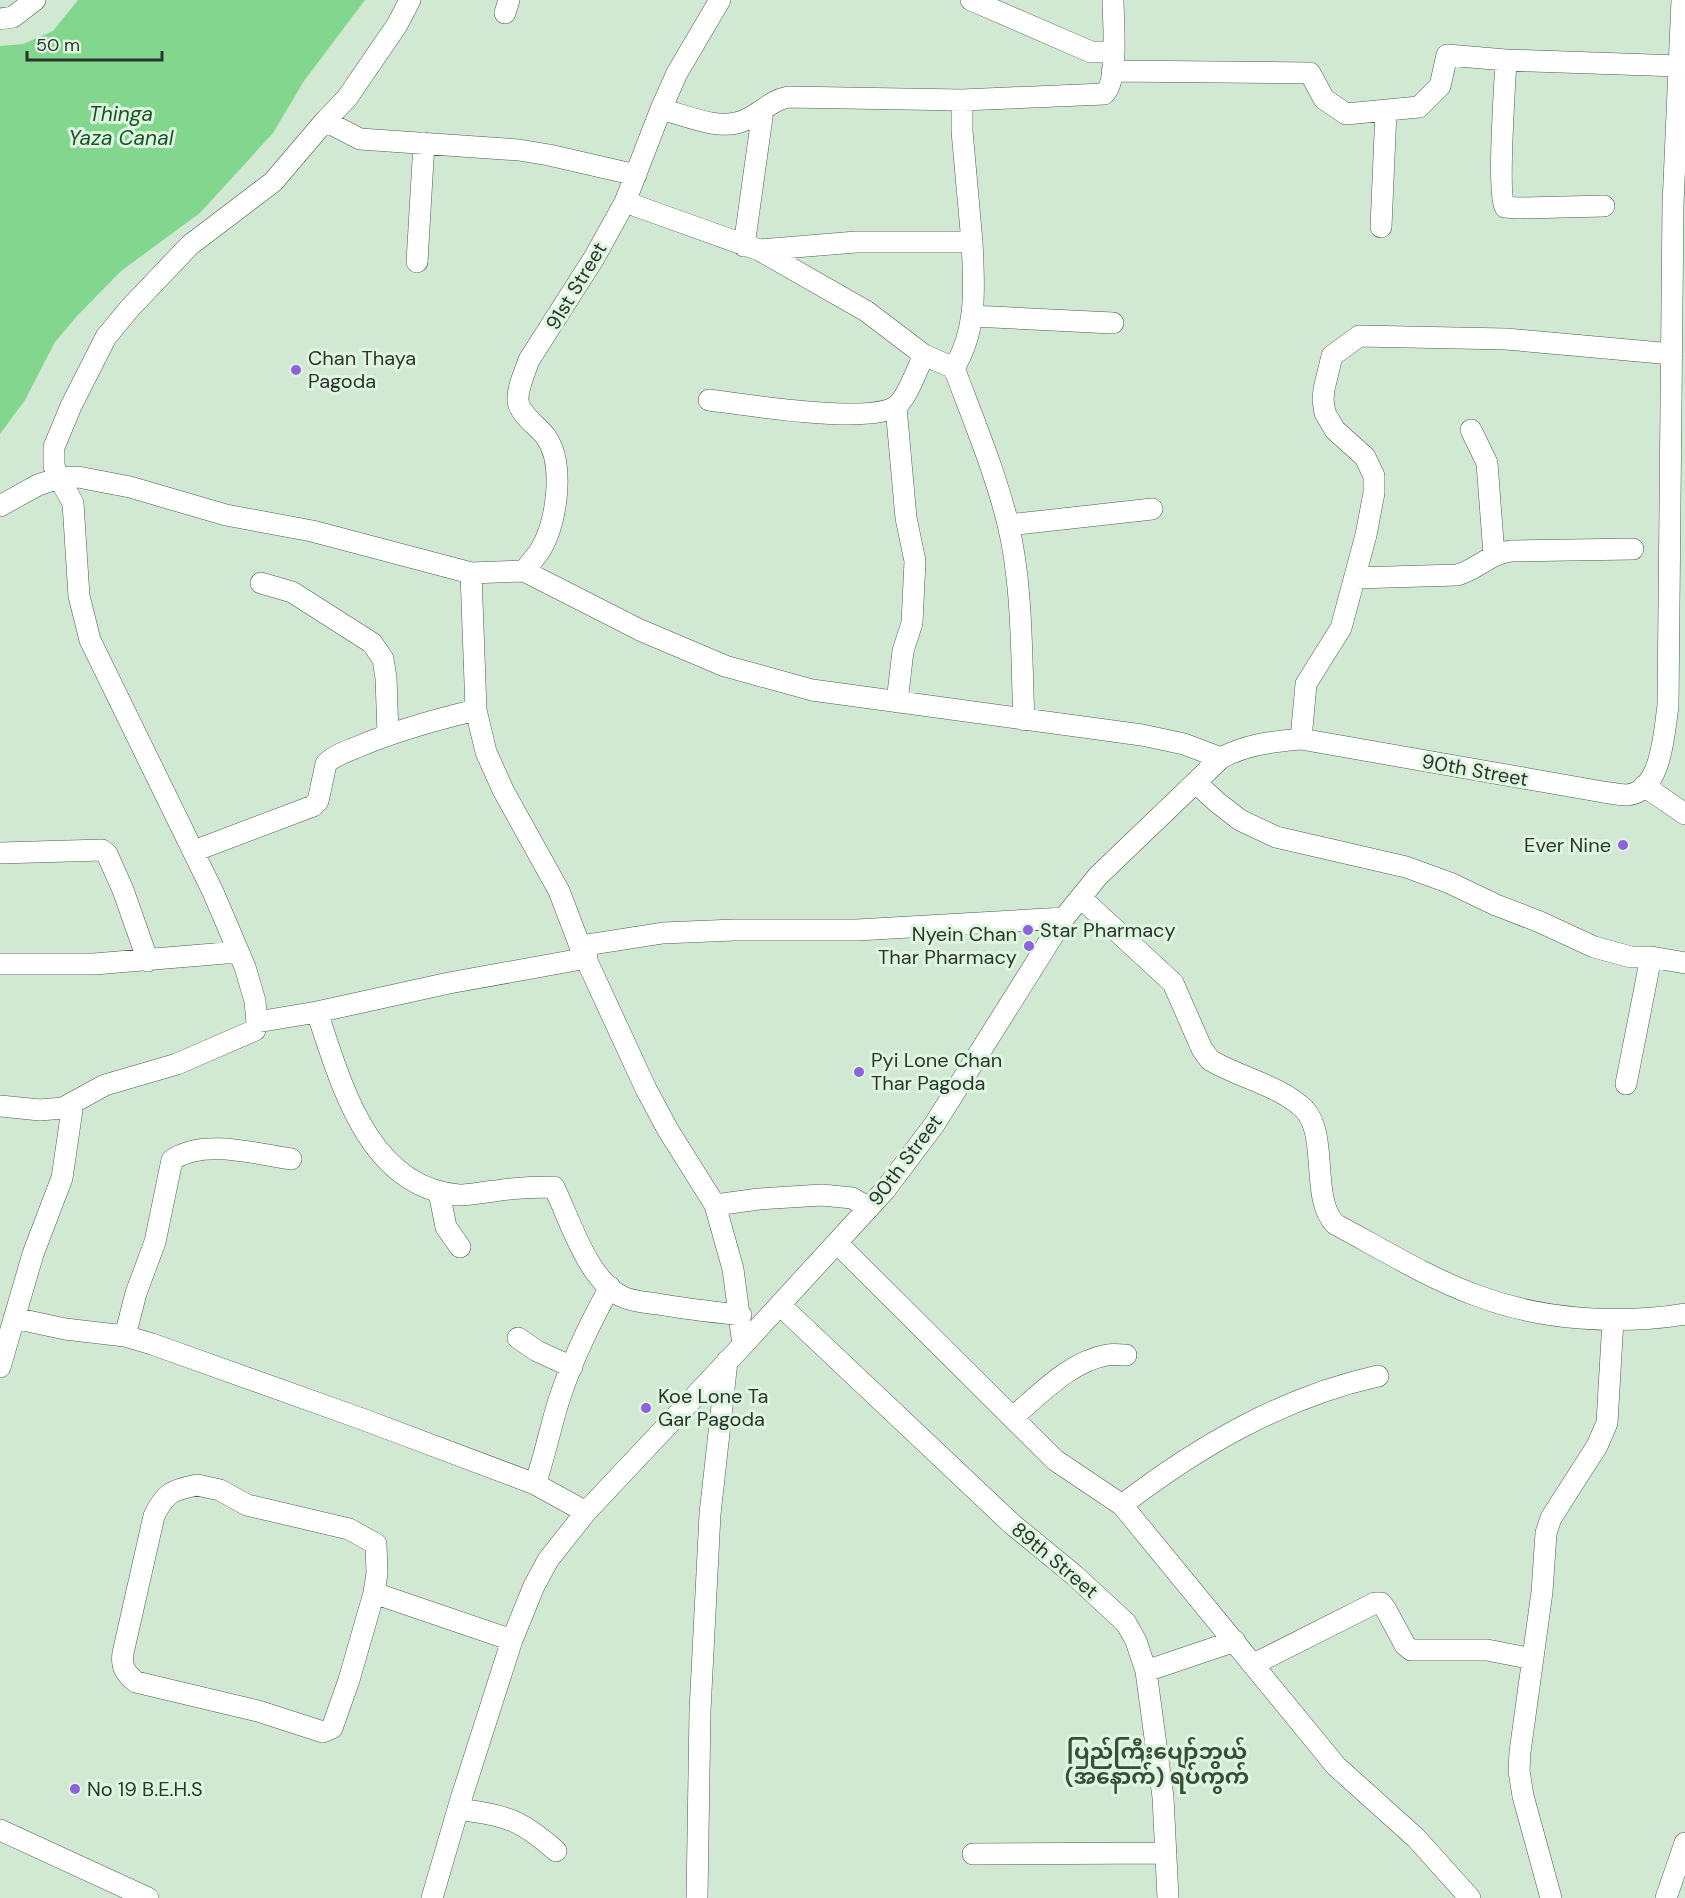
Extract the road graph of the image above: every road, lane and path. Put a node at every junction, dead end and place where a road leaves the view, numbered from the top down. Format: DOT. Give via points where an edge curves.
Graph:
graph roads {
  1 [pos="35,0"];
  2 [pos="410,0"];
  3 [pos="720,0"];
  4 [pos="970,0"];
  5 [pos="1113,0"];
  6 [pos="1682,0"];
  7 [pos="0,19"];
  8 [pos="1506,60"];
  9 [pos="1112,62"];
  10 [pos="1679,66"];
  11 [pos="962,100"];
  12 [pos="661,109"];
  13 [pos="763,110"];
  14 [pos="1386,111"];
  15 [pos="325,121"];
  16 [pos="424,143"];
  17 [pos="636,175"];
  18 [pos="625,202"];
  19 [pos="1604,206"];
  20 [pos="1381,227"];
  21 [pos="972,242"];
  22 [pos="752,248"];
  23 [pos="417,262"];
  24 [pos="972,316"];
  25 [pos="1113,323"];
  26 [pos="1672,354"];
  27 [pos="924,355"];
  28 [pos="954,368"];
  29 [pos="709,400"];
  30 [pos="896,407"];
  31 [pos="1471,430"];
  32 [pos="59,478"];
  33 [pos="0,506"];
  34 [pos="1152,509"];
  35 [pos="1008,525"];
  36 [pos="1677,547"];
  37 [pos="1633,549"];
  38 [pos="1494,555"];
  39 [pos="524,571"];
  40 [pos="471,573"];
  41 [pos="1355,578"];
  42 [pos="261,583"];
  43 [pos="897,702"];
  44 [pos="1677,706"];
  45 [pos="476,710"];
  46 [pos="1024,720"];
  47 [pos="388,734"];
  48 [pos="1301,740"];
  49 [pos="1221,758"];
  50 [pos="1196,783"];
  51 [pos="1644,786"];
  52 [pos="1685,814"];
  53 [pos="194,850"];
  54 [pos="0,853"];
  55 [pos="1081,898"];
  56 [pos="1064,918"];
  57 [pos="238,952"];
  58 [pos="584,952"];
  59 [pos="1651,957"];
  60 [pos="148,961"];
  61 [pos="1685,963"];
  62 [pos="0,964"];
  63 [pos="317,1012"];
  64 [pos="257,1022"];
  65 [pos="1626,1084"];
  66 [pos="73,1103"];
  67 [pos="0,1106"];
  68 [pos="291,1159"];
  69 [pos="439,1192"];
  70 [pos="715,1205"];
  71 [pos="869,1208"];
  72 [pos="838,1244"];
  73 [pos="460,1247"];
  74 [pos="609,1287"];
  75 [pos="780,1305"];
  76 [pos="1685,1314"];
  77 [pos="741,1315"];
  78 [pos="14,1318"];
  79 [pos="1613,1320"];
  80 [pos="125,1336"];
  81 [pos="518,1338"];
  82 [pos="744,1345"];
  83 [pos="1126,1355"];
  84 [pos="727,1361"];
  85 [pos="0,1367"];
  86 [pos="572,1367"];
  87 [pos="1378,1376"];
  88 [pos="1013,1418"];
  89 [pos="535,1484"];
  90 [pos="1122,1505"];
  91 [pos="586,1512"];
  92 [pos="374,1593"];
  93 [pos="512,1640"];
  94 [pos="1235,1641"];
  95 [pos="1533,1659"];
  96 [pos="1254,1664"];
  97 [pos="1146,1671"];
  98 [pos="458,1809"];
  99 [pos="0,1830"];
  100 [pos="1685,1843"];
  101 [pos="556,1851"];
  102 [pos="1166,1853"];
  103 [pos="973,1854"];
  104 [pos="148,1898"];
  105 [pos="432,1898"];
  106 [pos="697,1898"];
  107 [pos="1168,1898"];
  108 [pos="1470,1898"];
  109 [pos="1551,1898"];
  110 [pos="1666,1898"];
  1 -- 7 [label="street" via="13,17"];
  2 -- 15 [label="street" via="358,83"];
  3 -- 12 [label="street, 91st Street"];
  4 -- 9 [label="street"];
  5 -- 9 [label="street"];
  6 -- 10 [label="street"];
  8 -- 10 [label="street"];
  8 -- 14 [label="street" via="1447,55 1440,86 1419,106"];
  8 -- 19 [label="street" via="1502,181 1505,207"];
  9 -- 11 [label="street" via="1109,87 1104,94"];
  9 -- 14 [label="street" via="1310,73 1324,99 1346,114"];
  10 -- 26 [label="street"];
  11 -- 13 [label="street" via="788,97"];
  11 -- 21 [label="street"];
  12 -- 13 [label="street" via="731,124"];
  12 -- 17 [label="street, 91st Street"];
  13 -- 22 [label="street"];
  14 -- 20 [label="street"];
  15 -- 16 [label="street" via="360,139"];
  15 -- 32 [label="street" via="273,182 190,245 106,337 54,447 54,466"];
  16 -- 17 [label="street" via="539,153"];
  16 -- 23 [label="street"];
  17 -- 18 [label="street, 91st Street"];
  18 -- 22 [label="street"];
  18 -- 39 [label="street, 91st Street" via="523,375 518,401 552,447 557,465 550,525 541,548"];
  21 -- 22 [label="street" via="856,242"];
  21 -- 24 [label="street"];
  22 -- 27 [label="street" via="866,311"];
  24 -- 25 [label="street"];
  24 -- 28 [label="street" via="965,347"];
  26 -- 36 [label="street"];
  26 -- 41 [label="street" via="1506,339 1359,336 1332,356 1323,400 1335,430 1365,457 1374,476 1374,493"];
  27 -- 28 [label="street"];
  27 -- 30 [label="street"];
  28 -- 35 [label="street"];
  29 -- 30 [label="street" via="807,411 873,413"];
  30 -- 43 [label="street" via="906,518 915,561 912,623 903,651"];
  31 -- 38 [label="street" via="1487,463"];
  32 -- 33 [label="street"];
  32 -- 40 [label="street" via="78,477 130,487 216,512 312,531"];
  32 -- 53 [label="street" via="73,503 79,596 90,640"];
  34 -- 35 [label="street"];
  35 -- 46 [label="street" via="1016,571"];
  36 -- 44 [label="street"];
  37 -- 38 [label="street" via="1511,550"];
  38 -- 41 [label="street" via="1470,572 1457,575"];
  39 -- 40 [label="street"];
  39 -- 43 [label="street" via="640,630 725,666 812,690"];
  40 -- 45 [label="street"];
  41 -- 48 [label="street" via="1341,628 1306,684"];
  42 -- 47 [label="street" via="292,592 372,643 383,659 387,678"];
  43 -- 46 [label="street"];
  44 -- 51 [label="street" via="1655,773"];
  45 -- 47 [label="street"];
  45 -- 58 [label="street" via="486,752 559,891"];
  46 -- 49 [label="street" via="1142,735 1184,744"];
  47 -- 53 [label="street" via="329,760 318,801 313,806"];
  48 -- 49 [label="street, 90th Street" via="1258,744"];
  48 -- 51 [label="street, 90th Street" via="1603,792 1626,795"];
  49 -- 50 [label="street, 90th Street"];
  50 -- 55 [label="street, 90th Street" via="1098,876"];
  50 -- 59 [label="street" via="1240,820 1276,837 1406,867 1594,946 1631,957"];
  51 -- 52 [label="street"];
  53 -- 57 [label="street"];
  54 -- 60 [label="street" via="102,850 123,890"];
  55 -- 56 [label="street, 90th Street"];
  55 -- 79 [label="street" via="1173,982 1210,1060 1292,1099 1305,1111 1313,1124 1327,1211 1335,1224 1477,1296 1512,1307"];
  56 -- 58 [label="street" via="857,930 663,933"];
  56 -- 71 [label="street, 90th Street" via="934,1125"];
  57 -- 60 [label="street"];
  57 -- 64 [label="street" via="255,1001"];
  58 -- 63 [label="street"];
  58 -- 70 [label="street" via="646,1089"];
  59 -- 61 [label="street"];
  59 -- 65 [label="street"];
  60 -- 62 [label="street"];
  63 -- 64 [label="street"];
  63 -- 69 [label="street" via="341,1082 371,1142 404,1175"];
  64 -- 66 [label="street" via="253,1032 214,1050 105,1085"];
  66 -- 67 [label="street" via="40,1110"];
  66 -- 78 [label="street" via="62,1178"];
  68 -- 80 [label="street" via="213,1148 172,1160 155,1242"];
  69 -- 73 [label="street" via="446,1227"];
  69 -- 74 [label="street" via="462,1195 554,1187 577,1239"];
  70 -- 71 [label="street" via="822,1196 852,1198"];
  70 -- 77 [label="street"];
  71 -- 72 [label="street, 90th Street"];
  72 -- 75 [label="street, 90th Street"];
  72 -- 88 [label="street"];
  74 -- 77 [label="street" via="635,1301"];
  74 -- 86 [label="street"];
  75 -- 82 [label="street, 90th Street"];
  75 -- 97 [label="street, 89th Street" via="1012,1524 1126,1623"];
  76 -- 79 [label="street"];
  77 -- 82 [label="street"];
  78 -- 80 [label="street"];
  78 -- 85 [label="street"];
  79 -- 95 [label="street" via="1607,1423 1546,1533"];
  80 -- 89 [label="street"];
  81 -- 86 [label="street"];
  82 -- 84 [label="street, 90th Street"];
  83 -- 88 [label="street" via="1107,1354 1079,1365"];
  84 -- 91 [label="street, 90th Street"];
  84 -- 106 [label="street" via="710,1526 700,1711"];
  86 -- 89 [label="street"];
  87 -- 90 [label="street" via="1340,1384 1259,1417 1164,1473"];
  88 -- 90 [label="street" via="1055,1460"];
  89 -- 91 [label="street"];
  90 -- 94 [label="street"];
  91 -- 93 [label="street, 90th Street" via="548,1560"];
  92 -- 92 [label="street" via="332,1728 323,1732 258,1711 136,1682 125,1672 123,1653 154,1516 162,1499 176,1489 197,1485 220,1490 247,1505 349,1529 376,1544"];
  92 -- 93 [label="street"];
  93 -- 98 [label="street, 90th Street"];
  94 -- 96 [label="street"];
  94 -- 97 [label="street"];
  95 -- 96 [label="street" via="1487,1650 1410,1650 1385,1608 1375,1603"];
  95 -- 109 [label="street" via="1519,1771"];
  96 -- 108 [label="street" via="1336,1766 1416,1838"];
  97 -- 102 [label="street, 89th Street" via="1163,1797"];
  98 -- 101 [label="street" via="498,1814 519,1822"];
  98 -- 105 [label="street, 90th Street"];
  99 -- 104 [label="street"];
  100 -- 110 [label="street"];
  102 -- 103 [label="street"];
  102 -- 107 [label="street, 89th Street"];
}
